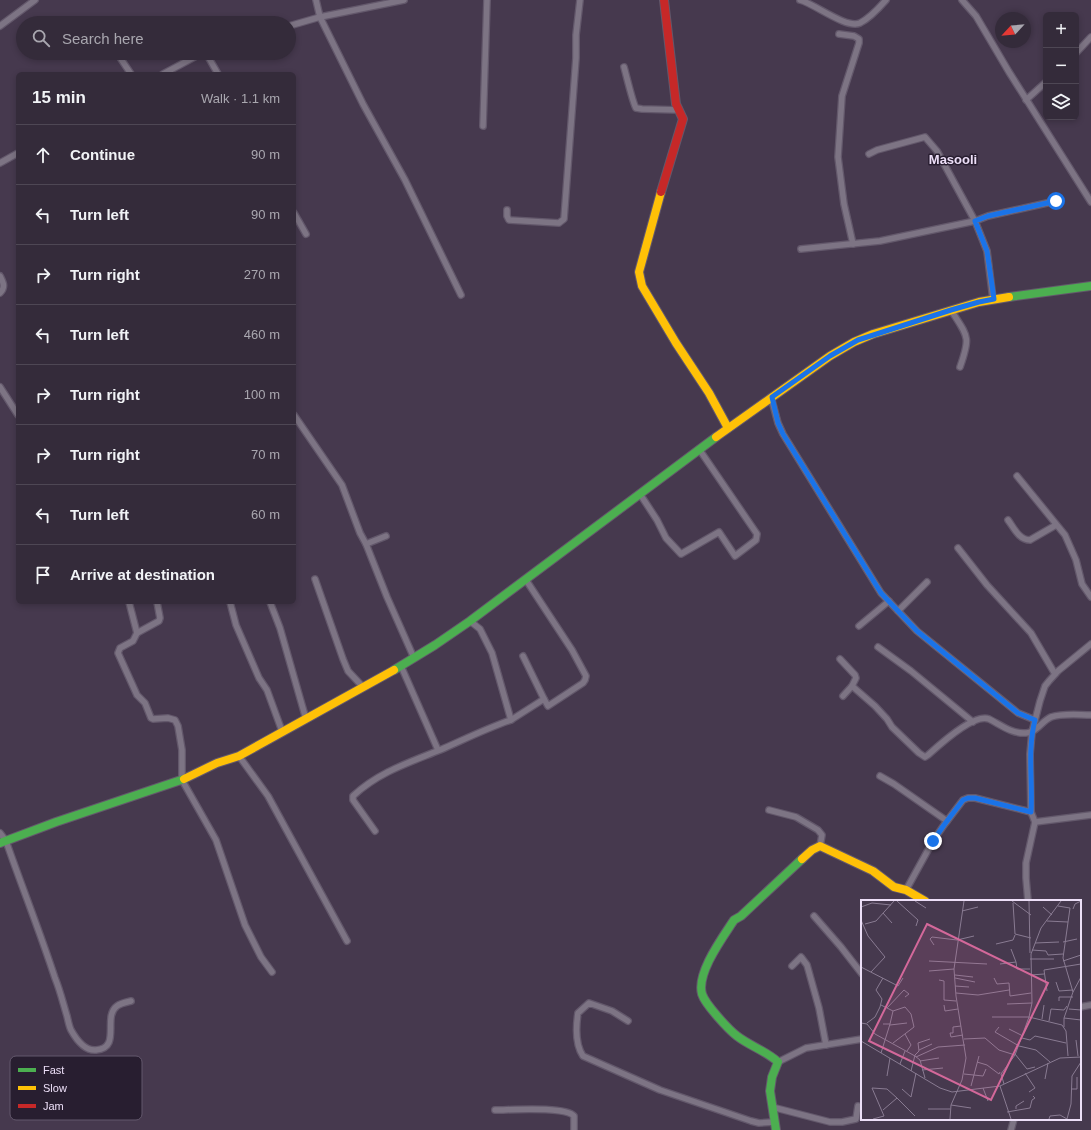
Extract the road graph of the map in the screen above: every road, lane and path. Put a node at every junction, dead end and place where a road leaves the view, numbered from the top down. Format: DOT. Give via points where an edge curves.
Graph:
graph roads {
  1 [pos="35,0"];
  2 [pos="316,0"];
  3 [pos="404,0"];
  4 [pos="487,0"];
  5 [pos="580,0"];
  6 [pos="664,0"];
  7 [pos="800,0"];
  8 [pos="886,0"];
  9 [pos="962,0"];
  10 [pos="320,17"];
  11 [pos="296,24"];
  12 [pos="0,26"];
  13 [pos="839,34"];
  14 [pos="1091,37"];
  15 [pos="1079,50"];
  16 [pos="122,60"];
  17 [pos="189,60"];
  18 [pos="210,60"];
  19 [pos="624,67"];
  20 [pos="130,72"];
  21 [pos="167,72"];
  22 [pos="217,72"];
  23 [pos="1044,84"];
  24 [pos="1026,100"];
  25 [pos="679,110"];
  26 [pos="483,126"];
  27 [pos="16,154"];
  28 [pos="868,154"];
  29 [pos="1,161"];
  30 [pos="1056,201"];
  31 [pos="1091,202"];
  32 [pos="507,210"];
  33 [pos="296,216"];
  34 [pos="975,221"];
  35 [pos="306,234"];
  36 [pos="854,244"];
  37 [pos="801,249"];
  38 [pos="0,276"];
  39 [pos="1091,286"];
  40 [pos="0,293"];
  41 [pos="461,295"];
  42 [pos="994,299"];
  43 [pos="951,310"];
  44 [pos="960,367"];
  45 [pos="0,388"];
  46 [pos="772,397"];
  47 [pos="16,412"];
  48 [pos="296,418"];
  49 [pos="728,428"];
  50 [pos="699,449"];
  51 [pos="1017,476"];
  52 [pos="640,494"];
  53 [pos="1008,520"];
  54 [pos="1056,525"];
  55 [pos="386,536"];
  56 [pos="366,544"];
  57 [pos="958,548"];
  58 [pos="315,579"];
  59 [pos="526,580"];
  60 [pos="927,582"];
  61 [pos="1091,597"];
  62 [pos="889,601"];
  63 [pos="130,604"];
  64 [pos="157,604"];
  65 [pos="231,604"];
  66 [pos="271,604"];
  67 [pos="898,611"];
  68 [pos="470,620"];
  69 [pos="859,626"];
  70 [pos="137,633"];
  71 [pos="1091,644"];
  72 [pos="878,647"];
  73 [pos="523,656"];
  74 [pos="414,658"];
  75 [pos="840,659"];
  76 [pos="400,666"];
  77 [pos="1055,674"];
  78 [pos="852,686"];
  79 [pos="363,687"];
  80 [pos="843,696"];
  81 [pos="544,699"];
  82 [pos="1091,715"];
  83 [pos="306,719"];
  84 [pos="511,720"];
  85 [pos="1035,720"];
  86 [pos="973,722"];
  87 [pos="282,731"];
  88 [pos="1032,732"];
  89 [pos="438,750"];
  90 [pos="239,756"];
  91 [pos="880,776"];
  92 [pos="182,780"];
  93 [pos="769,810"];
  94 [pos="1031,812"];
  95 [pos="1091,815"];
  96 [pos="947,821"];
  97 [pos="1035,822"];
  98 [pos="375,831"];
  99 [pos="0,833"];
  100 [pos="3,842"];
  101 [pos="820,846"];
  102 [pos="906,890"];
  103 [pos="923,900"];
  104 [pos="1028,900"];
  105 [pos="814,916"];
  106 [pos="347,941"];
  107 [pos="792,966"];
  108 [pos="272,972"];
  109 [pos="861,973"];
  110 [pos="131,1001"];
  111 [pos="1091,1005"];
  112 [pos="1081,1007"];
  113 [pos="628,1021"];
  114 [pos="861,1039"];
  115 [pos="826,1045"];
  116 [pos="778,1062"];
  117 [pos="858,1106"];
  118 [pos="772,1107"];
  119 [pos="496,1110"];
  120 [pos="1014,1120"];
  121 [pos="775,1126"];
  122 [pos="574,1130"];
  123 [pos="1011,1130"];
  1 -- 12 [label="street"];
  2 -- 10 [label="street"];
  3 -- 10 [label="street"];
  4 -- 26 [label="street"];
  5 -- 32 [label="street" via="564,219 559,223 510,220"];
  6 -- 25 [label="street" via="676,104"];
  7 -- 8 [label="street" via="854,24 860,23"];
  9 -- 24 [label="street" via="976,16"];
  10 -- 11 [label="street"];
  10 -- 41 [label="street" via="405,180"];
  13 -- 36 [label="street" via="859,39 842,96 838,157 844,204"];
  14 -- 15 [label="street"];
  16 -- 20 [label="street"];
  17 -- 21 [label="street"];
  18 -- 22 [label="street"];
  19 -- 25 [label="street" via="636,108"];
  23 -- 24 [label="street"];
  24 -- 31 [label="street"];
  25 -- 49 [label="street" via="684,118 682,127 639,272 642,286 649,299 710,393"];
  27 -- 29 [label="street"];
  28 -- 34 [label="street" via="925,136 937,151"];
  30 -- 34 [label="street"];
  33 -- 35 [label="street"];
  34 -- 36 [label="street"];
  34 -- 42 [label="street" via="987,251"];
  36 -- 37 [label="street"];
  38 -- 40 [label="street" via="4,284"];
  39 -- 42 [label="street"];
  42 -- 43 [label="street"];
  43 -- 44 [label="street" via="967,336 968,344"];
  43 -- 46 [label="street" via="858,340 830,356"];
  45 -- 47 [label="street"];
  46 -- 49 [label="street"];
  46 -- 62 [label="street" via="783,434 881,593"];
  48 -- 56 [label="street" via="342,485"];
  49 -- 50 [label="street"];
  50 -- 52 [label="street"];
  50 -- 52 [label="street" via="757,534 756,540 735,556 719,532 681,554 666,538"];
  51 -- 54 [label="street"];
  52 -- 59 [label="street"];
  53 -- 54 [label="street" via="1025,540 1030,540"];
  54 -- 61 [label="street" via="1068,539 1082,584"];
  55 -- 56 [label="street"];
  56 -- 74 [label="street"];
  57 -- 77 [label="street" via="987,585 1031,633"];
  58 -- 79 [label="street" via="348,671"];
  59 -- 68 [label="street"];
  59 -- 81 [label="street" via="586,676 583,683 548,706"];
  60 -- 67 [label="street"];
  62 -- 67 [label="street"];
  62 -- 69 [label="street"];
  63 -- 70 [label="street"];
  64 -- 70 [label="street" via="159,621"];
  65 -- 87 [label="street" via="236,625 259,678 267,690"];
  66 -- 83 [label="street"];
  67 -- 85 [label="street" via="917,631 1018,713"];
  68 -- 74 [label="street"];
  68 -- 84 [label="street" via="480,629 492,653"];
  70 -- 92 [label="street" via="133,641 120,648 118,653 151,718 175,720 182,750"];
  71 -- 77 [label="street"];
  72 -- 86 [label="street"];
  73 -- 81 [label="street"];
  74 -- 76 [label="street"];
  75 -- 78 [label="street" via="855,675"];
  76 -- 79 [label="street"];
  76 -- 89 [label="street"];
  77 -- 85 [label="street" via="1046,686"];
  78 -- 80 [label="street"];
  78 -- 86 [label="street" via="925,756 946,738"];
  79 -- 83 [label="street"];
  81 -- 84 [label="street"];
  82 -- 88 [label="street" via="1062,715 1051,718"];
  83 -- 87 [label="street"];
  84 -- 89 [label="street"];
  85 -- 88 [label="street"];
  86 -- 88 [label="street" via="984,718 1012,731"];
  87 -- 90 [label="street"];
  88 -- 94 [label="street"];
  89 -- 98 [label="street" via="386,772 353,796 354,802"];
  90 -- 92 [label="street" via="217,763"];
  90 -- 106 [label="street" via="268,796"];
  91 -- 96 [label="street"];
  92 -- 100 [label="street"];
  92 -- 108 [label="street" via="216,840 245,925 261,957"];
  93 -- 101 [label="street" via="796,818 818,830 822,835"];
  94 -- 96 [label="street" via="968,798 963,800"];
  94 -- 97 [label="street"];
  95 -- 97 [label="street"];
  96 -- 102 [label="street"];
  97 -- 104 [label="street" via="1026,863"];
  99 -- 100 [label="street"];
  100 -- 110 [label="street" via="56,979 71,1029 79,1041 88,1049 103,1048 111,1035 111,1015 114,1009"];
  101 -- 102 [label="street" via="873,871 894,887"];
  101 -- 116 [label="street" via="812,850 734,920 706,966 702,986 702,995 706,1002 728,1028"];
  102 -- 103 [label="street"];
  105 -- 109 [label="street"];
  107 -- 115 [label="street" via="801,957 807,965"];
  111 -- 112 [label="street"];
  113 -- 121 [label="street" via="589,1004 578,1013 576,1026 579,1051 583,1056 660,1090 751,1121"];
  114 -- 115 [label="street"];
  115 -- 116 [label="street" via="806,1048"];
  116 -- 118 [label="street" via="771,1079"];
  117 -- 118 [label="street" via="856,1119 842,1122 830,1122"];
  118 -- 121 [label="street"];
  119 -- 122 [label="street" via="555,1110 569,1113 574,1116"];
  120 -- 123 [label="street"];
}
